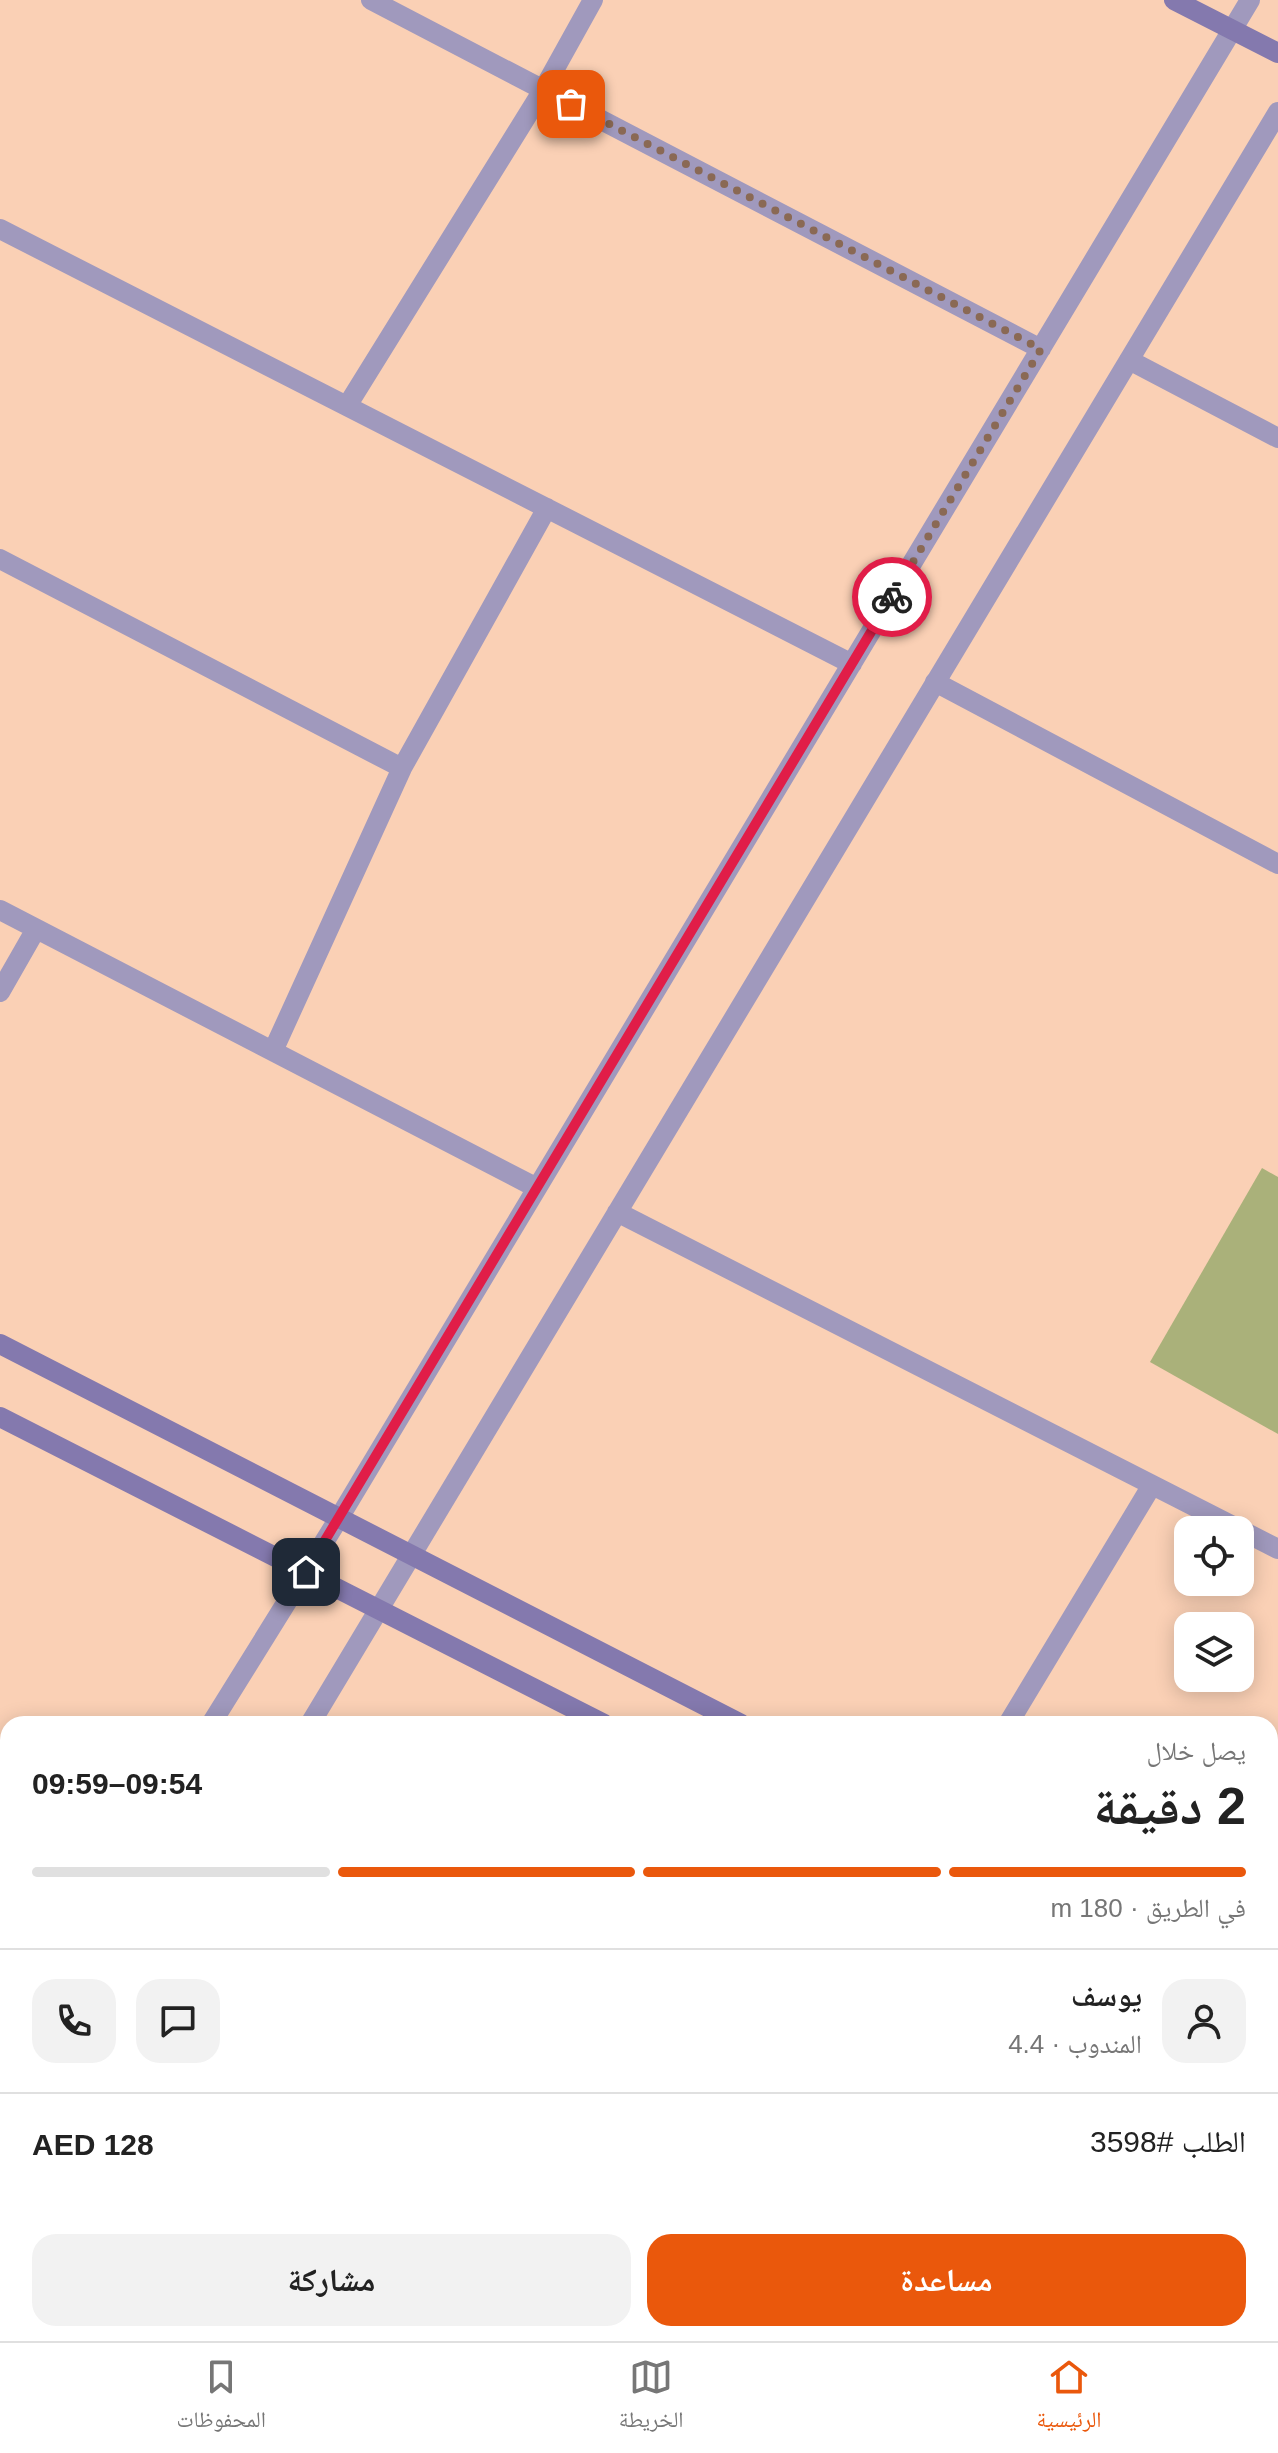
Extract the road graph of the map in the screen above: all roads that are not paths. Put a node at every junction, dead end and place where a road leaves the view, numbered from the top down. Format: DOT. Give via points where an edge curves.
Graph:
graph roads {
  1 [pos="371,0"];
  2 [pos="593,0"];
  3 [pos="1174,0"];
  4 [pos="1250,0"];
  5 [pos="1233,30"];
  6 [pos="1278,53"];
  7 [pos="543,90"];
  8 [pos="1278,112"];
  9 [pos="0,229"];
  10 [pos="1041,349"];
  11 [pos="1129,360"];
  12 [pos="347,406"];
  13 [pos="1278,438"];
  14 [pos="547,508"];
  15 [pos="0,559"];
  16 [pos="852,664"];
  17 [pos="935,682"];
  18 [pos="402,768"];
  19 [pos="1278,864"];
  20 [pos="0,910"];
  21 [pos="36,929"];
  22 [pos="0,992"];
  23 [pos="273,1051"];
  24 [pos="537,1188"];
  25 [pos="617,1212"];
  26 [pos="0,1344"];
  27 [pos="0,1417"];
  28 [pos="1152,1485"];
  29 [pos="339,1518"];
  30 [pos="1278,1549"];
  31 [pos="411,1555"];
  32 [pos="306,1572"];
  33 [pos="379,1609"];
  34 [pos="216,1716"];
  35 [pos="315,1716"];
  36 [pos="588,1716"];
  37 [pos="725,1716"];
  38 [pos="1013,1716"];
  1 -- 7 [label="street"];
  2 -- 7 [label="street"];
  3 -- 5 [label="main road"];
  4 -- 5 [label="street"];
  5 -- 6 [label="main road"];
  5 -- 10 [label="street"];
  7 -- 10 [label="street"];
  7 -- 12 [label="street"];
  8 -- 11 [label="street"];
  9 -- 12 [label="street"];
  10 -- 16 [label="street"];
  11 -- 13 [label="street"];
  11 -- 17 [label="street"];
  12 -- 14 [label="street"];
  14 -- 16 [label="street"];
  14 -- 18 [label="street"];
  15 -- 18 [label="street"];
  16 -- 24 [label="street"];
  17 -- 19 [label="street"];
  17 -- 25 [label="street"];
  18 -- 23 [label="street"];
  20 -- 21 [label="street"];
  21 -- 22 [label="street"];
  21 -- 23 [label="street"];
  23 -- 24 [label="street"];
  24 -- 29 [label="street"];
  25 -- 28 [label="street"];
  25 -- 31 [label="street"];
  26 -- 29 [label="main road"];
  27 -- 32 [label="main road"];
  28 -- 30 [label="street"];
  28 -- 38 [label="street"];
  29 -- 31 [label="main road"];
  29 -- 32 [label="street"];
  31 -- 33 [label="street"];
  31 -- 37 [label="main road"];
  32 -- 33 [label="main road"];
  32 -- 34 [label="street"];
  33 -- 35 [label="street"];
  33 -- 36 [label="main road"];
}
